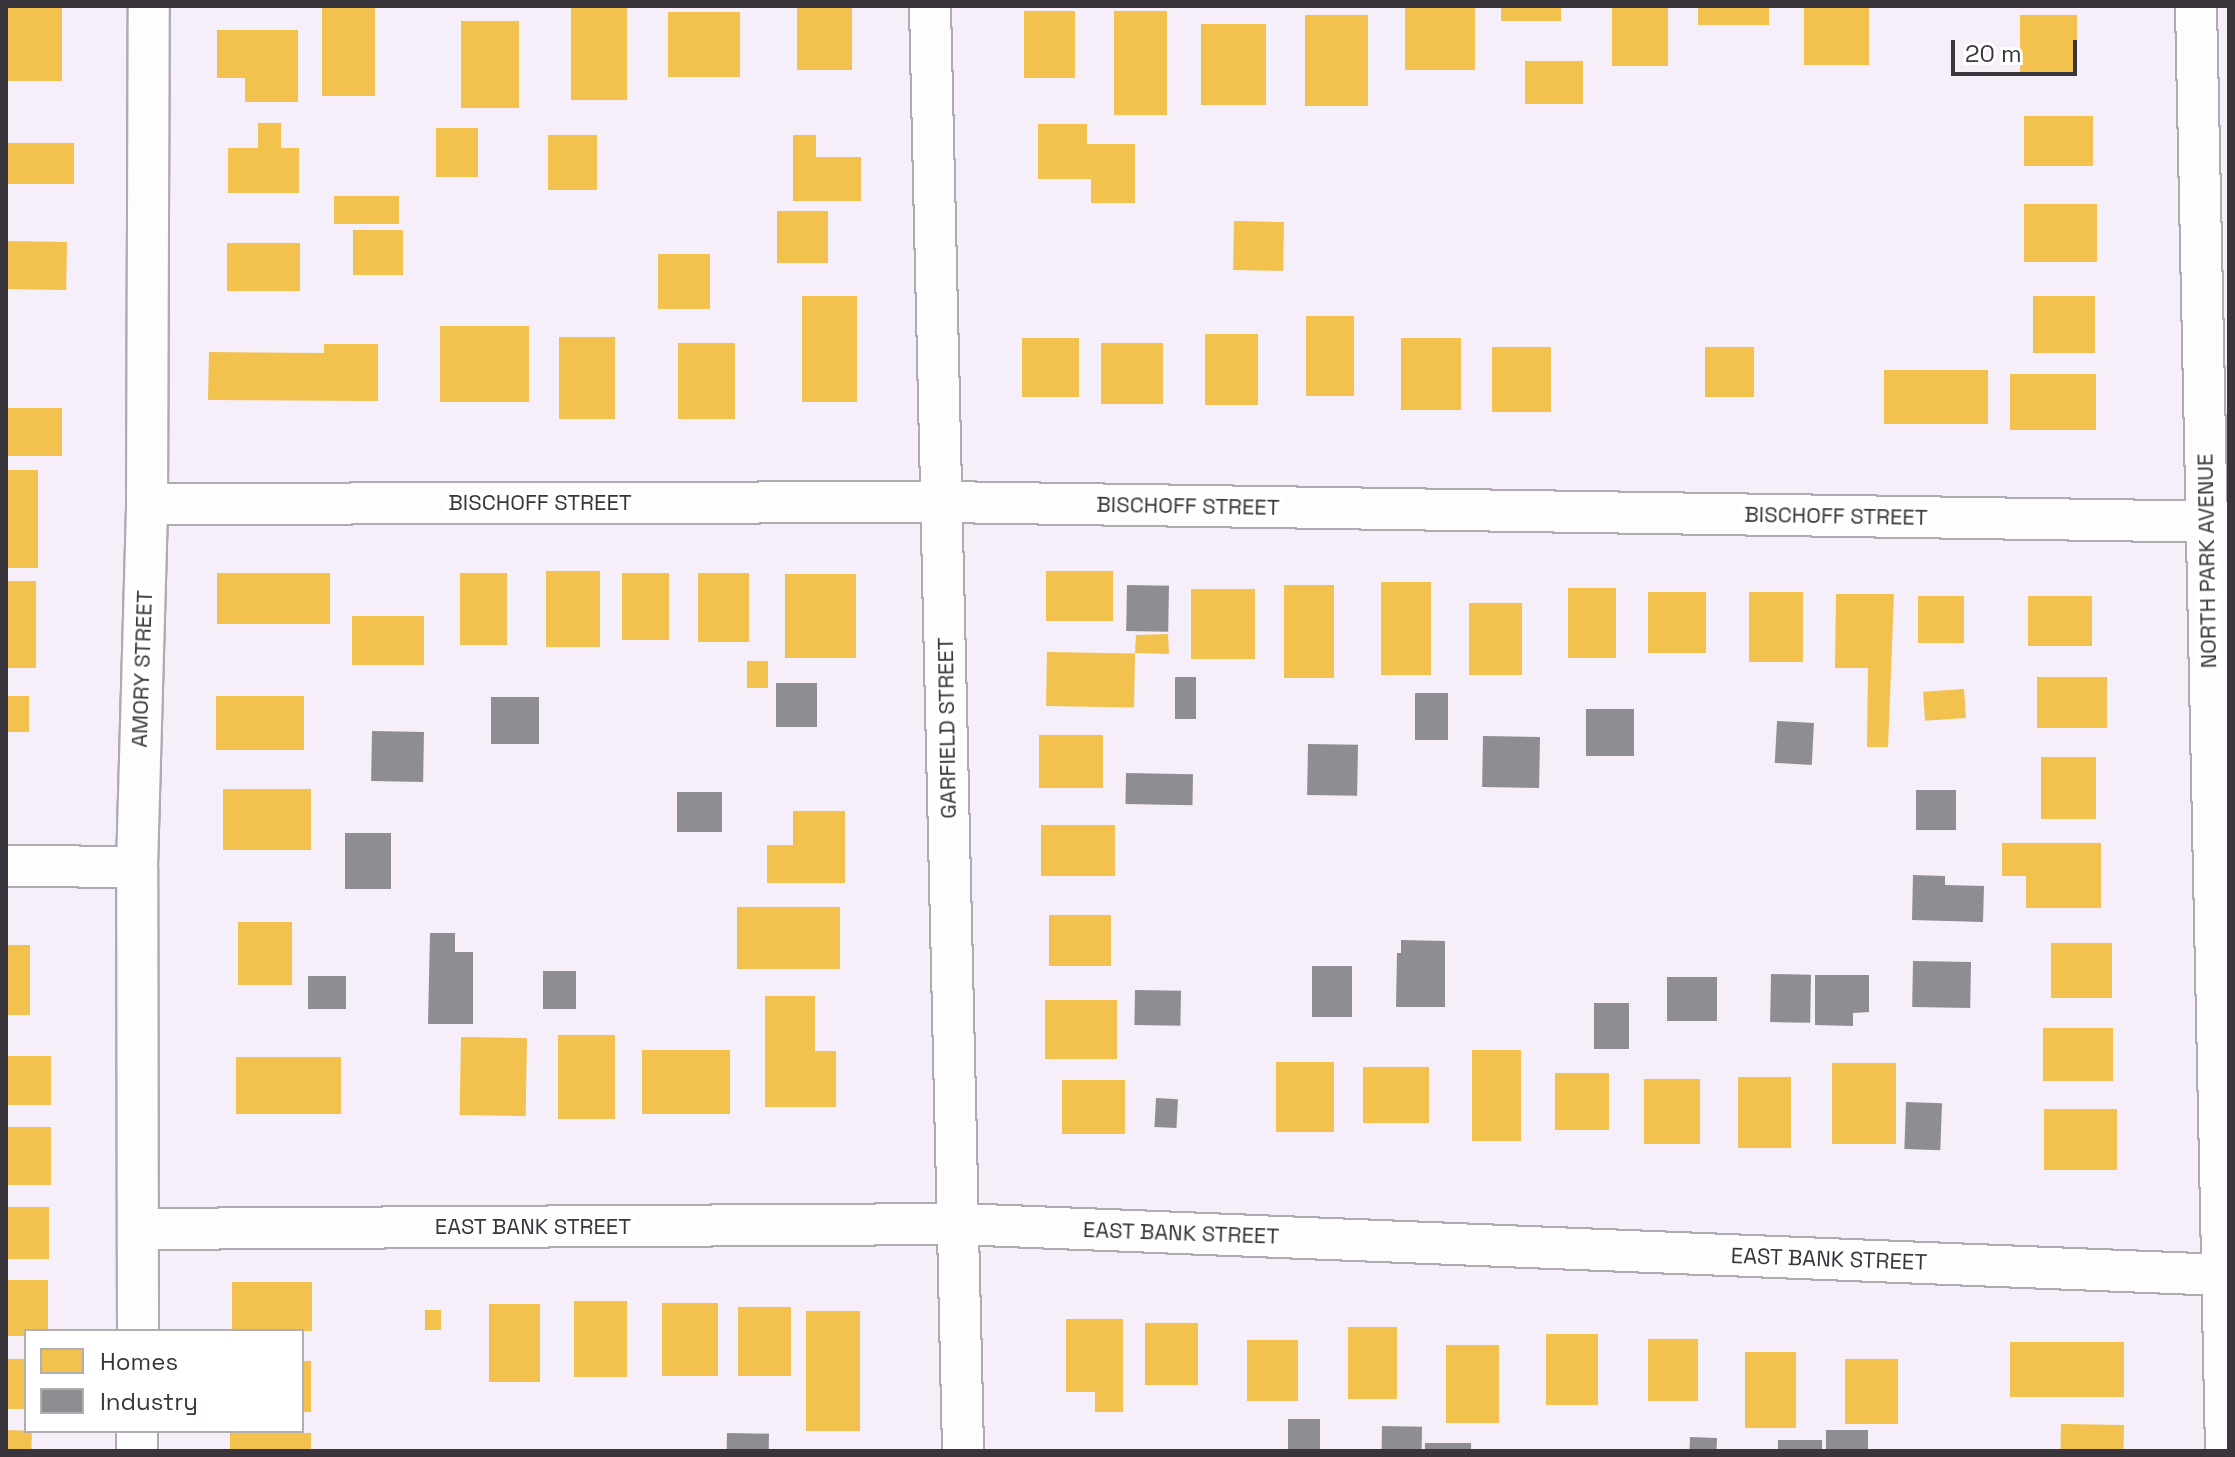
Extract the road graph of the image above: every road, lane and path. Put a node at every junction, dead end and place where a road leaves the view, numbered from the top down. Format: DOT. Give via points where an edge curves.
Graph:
graph roads {
  1 [pos="149,6"];
  2 [pos="930,6"];
  3 [pos="2196,6"];
  4 [pos="942,502"];
  5 [pos="147,504"];
  6 [pos="2217,522"];
  7 [pos="6,866"];
  8 [pos="137,867"];
  9 [pos="2225,1174"];
  10 [pos="958,1224"];
  11 [pos="139,1229"];
  12 [pos="2223,1275"];
  13 [pos="138,1329"];
  14 [pos="963,1451"];
  15 [pos="2226,1451"];
  1 -- 5 [label="street, AMORY STREET"];
  2 -- 4 [label="street, GARFIELD STREET"];
  3 -- 6 [label="street, NORTH PARK AVENUE"];
  4 -- 5 [label="street, BISCHOFF STREET"];
  4 -- 6 [label="street, BISCHOFF STREET"];
  4 -- 10 [label="street, GARFIELD STREET"];
  5 -- 8 [label="street, AMORY STREET"];
  6 -- 9 [label="street, NORTH PARK AVENUE"];
  7 -- 8 [label="street"];
  8 -- 11 [label="street, AMORY STREET"];
  9 -- 12 [label="street, NORTH PARK AVENUE"];
  10 -- 11 [label="street, EAST BANK STREET"];
  10 -- 12 [label="street, EAST BANK STREET"];
  10 -- 14 [label="street, GARFIELD STREET"];
  11 -- 13 [label="street, AMORY STREET"];
  12 -- 15 [label="street, NORTH PARK AVENUE"];
}
